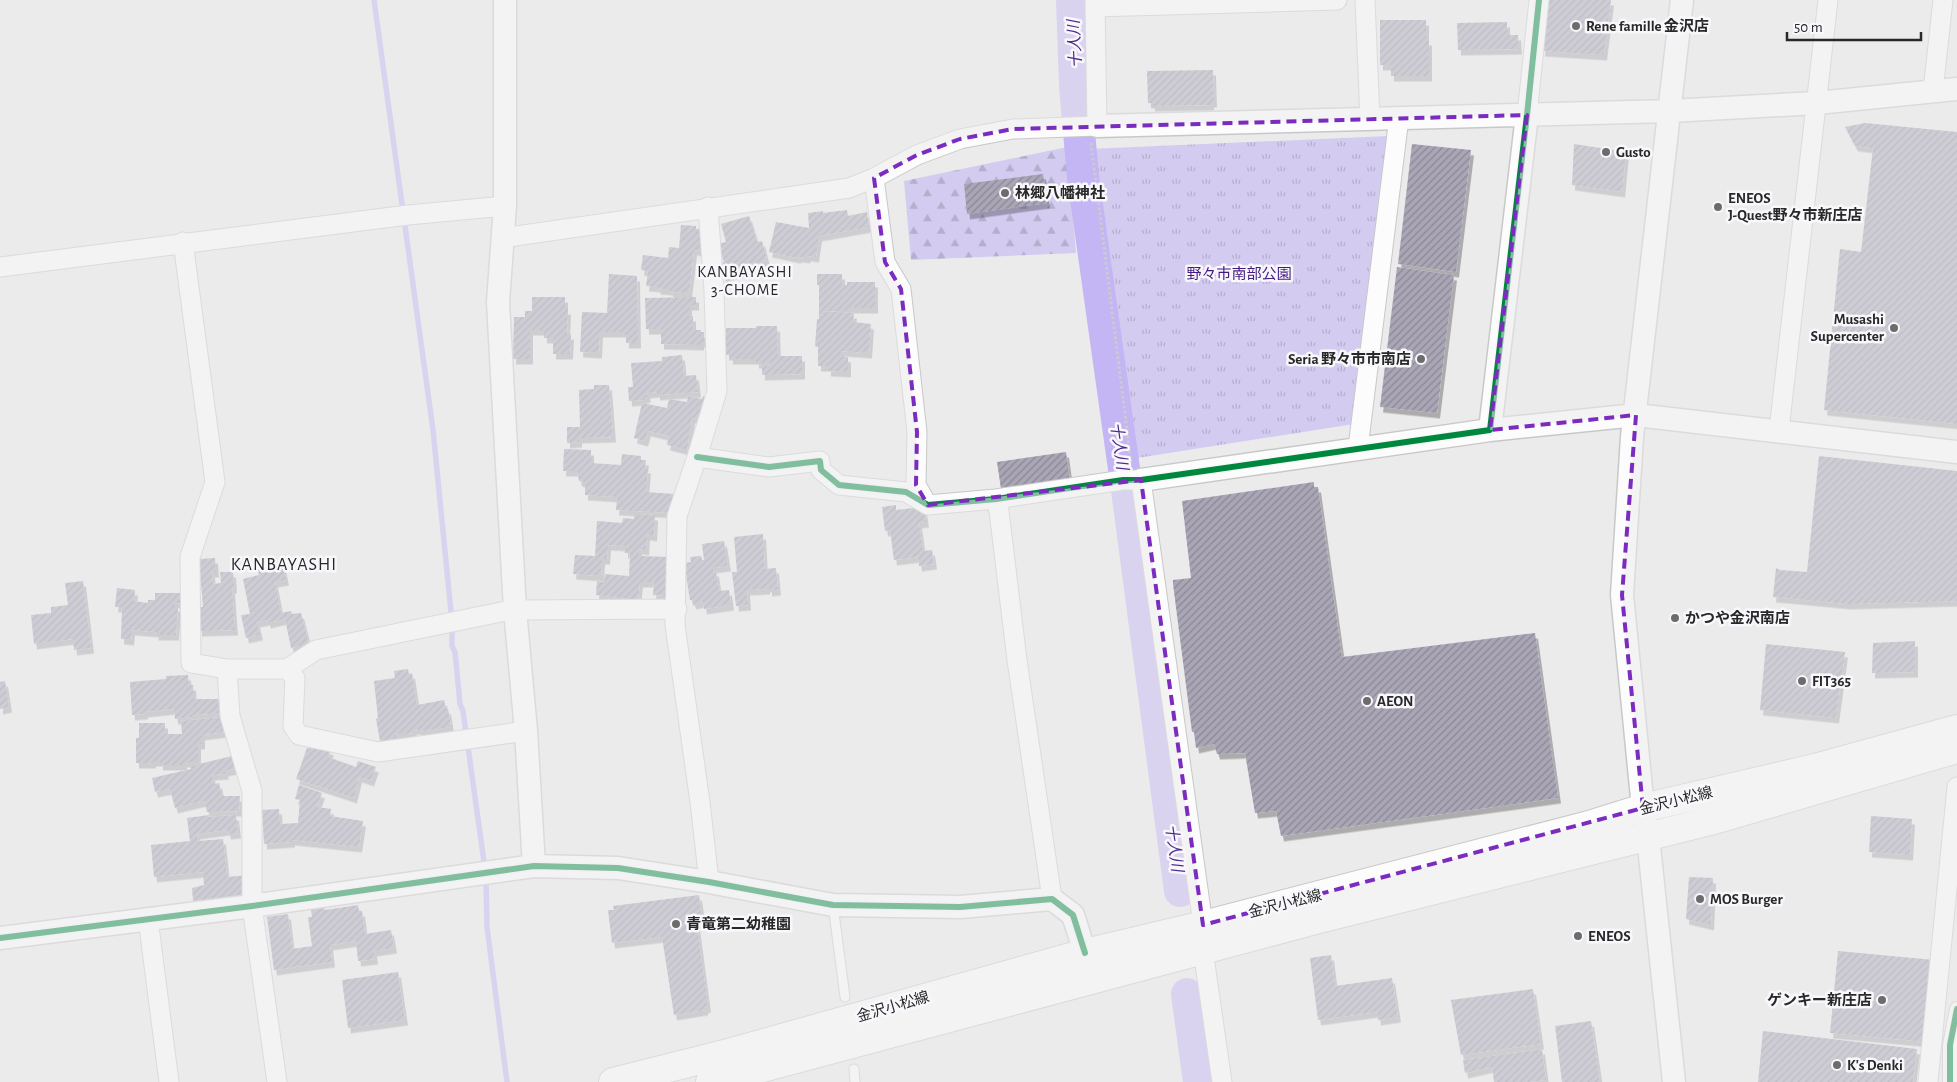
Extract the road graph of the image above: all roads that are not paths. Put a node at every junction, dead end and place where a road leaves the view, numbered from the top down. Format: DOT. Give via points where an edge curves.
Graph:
graph roads {
  1 [pos="505,0"];
  2 [pos="1337,0"];
  3 [pos="1365,0"];
  4 [pos="1539,0"];
  5 [pos="1682,0"];
  6 [pos="1828,0"];
  7 [pos="1943,0"];
  8 [pos="1205,2"];
  9 [pos="1095,4"];
  10 [pos="1957,89"];
  11 [pos="1933,91"];
  12 [pos="1817,103"];
  13 [pos="1670,111"];
  14 [pos="1527,115"];
  15 [pos="1399,118"];
  16 [pos="1370,119"];
  17 [pos="1083,127"];
  18 [pos="874,178"];
  19 [pos="505,206"];
  20 [pos="708,207"];
  21 [pos="502,238"];
  22 [pos="183,242"];
  23 [pos="0,267"];
  24 [pos="1636,415"];
  25 [pos="1490,430"];
  26 [pos="1779,430"];
  27 [pos="1358,448"];
  28 [pos="1957,452"];
  29 [pos="697,457"];
  30 [pos="1128,481"];
  31 [pos="996,499"];
  32 [pos="928,505"];
  33 [pos="676,609"];
  34 [pos="515,610"];
  35 [pos="227,670"];
  36 [pos="287,670"];
  37 [pos="1957,729"];
  38 [pos="526,731"];
  39 [pos="1957,749"];
  40 [pos="1957,787"];
  41 [pos="1643,808"];
  42 [pos="1648,837"];
  43 [pos="1955,839"];
  44 [pos="534,866"];
  45 [pos="708,882"];
  46 [pos="1052,899"];
  47 [pos="833,905"];
  48 [pos="252,906"];
  49 [pos="148,919"];
  50 [pos="0,938"];
  51 [pos="1203,938"];
  52 [pos="1085,953"];
  53 [pos="845,997"];
  54 [pos="1957,1009"];
  55 [pos="854,1069"];
  56 [pos="169,1082"];
  57 [pos="277,1082"];
  58 [pos="613,1082"];
  59 [pos="710,1082"];
  60 [pos="855,1082"];
  61 [pos="1222,1082"];
  62 [pos="1674,1082"];
  63 [pos="1928,1082"];
  64 [pos="1950,1082"];
  1 -- 19 [label="street"];
  2 -- 8 [label="street"];
  3 -- 16 [label="street"];
  4 -- 14 [label="street"];
  5 -- 13 [label="street"];
  6 -- 12 [label="street"];
  7 -- 11 [label="street"];
  8 -- 9 [label="street"];
  9 -- 17 [label="street"];
  10 -- 11 [label="street"];
  11 -- 12 [label="street"];
  12 -- 13 [label="street"];
  12 -- 26 [label="street"];
  13 -- 14 [label="street"];
  13 -- 24 [label="street"];
  14 -- 15 [label="street"];
  14 -- 25 [label="street"];
  15 -- 16 [label="street"];
  15 -- 27 [label="street"];
  16 -- 17 [label="street"];
  17 -- 18 [label="street" via="1013,128 960,140 917,155"];
  18 -- 20 [label="street" via="849,188"];
  18 -- 32 [label="street" via="885,262 901,289 917,432 916,484"];
  19 -- 21 [label="street"];
  19 -- 22 [label="street"];
  20 -- 21 [label="street"];
  20 -- 29 [label="street" via="717,391"];
  21 -- 34 [label="street" via="498,302"];
  22 -- 23 [label="street"];
  22 -- 35 [label="street" via="215,482 190,557 191,663"];
  24 -- 25 [label="street"];
  24 -- 26 [label="street"];
  24 -- 41 [label="street" via="1622,595"];
  25 -- 27 [label="street"];
  26 -- 28 [label="street"];
  27 -- 30 [label="street"];
  29 -- 32 [label="street" via="769,467 820,460 821,470 839,485 906,492"];
  29 -- 33 [label="street" via="677,516"];
  30 -- 31 [label="street"];
  30 -- 51 [label="street"];
  31 -- 32 [label="street"];
  31 -- 46 [label="street"];
  33 -- 34 [label="street"];
  33 -- 45 [label="street" via="675,625"];
  34 -- 36 [label="street" via="316,650"];
  34 -- 38 [label="street"];
  35 -- 36 [label="street"];
  35 -- 48 [label="street" via="230,716 252,791"];
  36 -- 38 [label="street" via="294,678 293,726 299,735 378,752"];
  37 -- 41 [label="main road, 金沢小松線" via="1814,768"];
  38 -- 44 [label="street"];
  39 -- 42 [label="main road, 金沢小松線"];
  40 -- 43 [label="street"];
  41 -- 42 [label="street"];
  41 -- 51 [label="main road, 金沢小松線"];
  42 -- 51 [label="main road, 金沢小松線" via="1319,919"];
  42 -- 62 [label="street"];
  43 -- 63 [label="street"];
  44 -- 45 [label="street" via="618,868"];
  44 -- 48 [label="street"];
  45 -- 47 [label="street"];
  46 -- 47 [label="street" via="960,907"];
  46 -- 52 [label="street" via="1073,915"];
  47 -- 53 [label="lane"];
  48 -- 49 [label="street"];
  48 -- 57 [label="street"];
  49 -- 50 [label="street"];
  49 -- 56 [label="street"];
  51 -- 52 [label="main road, 金沢小松線"];
  51 -- 59 [label="main road, 金沢小松線"];
  51 -- 61 [label="street"];
  52 -- 58 [label="main road, 金沢小松線"];
  54 -- 64 [label="street" via="1950,1045"];
  55 -- 60 [label="lane"];
}
